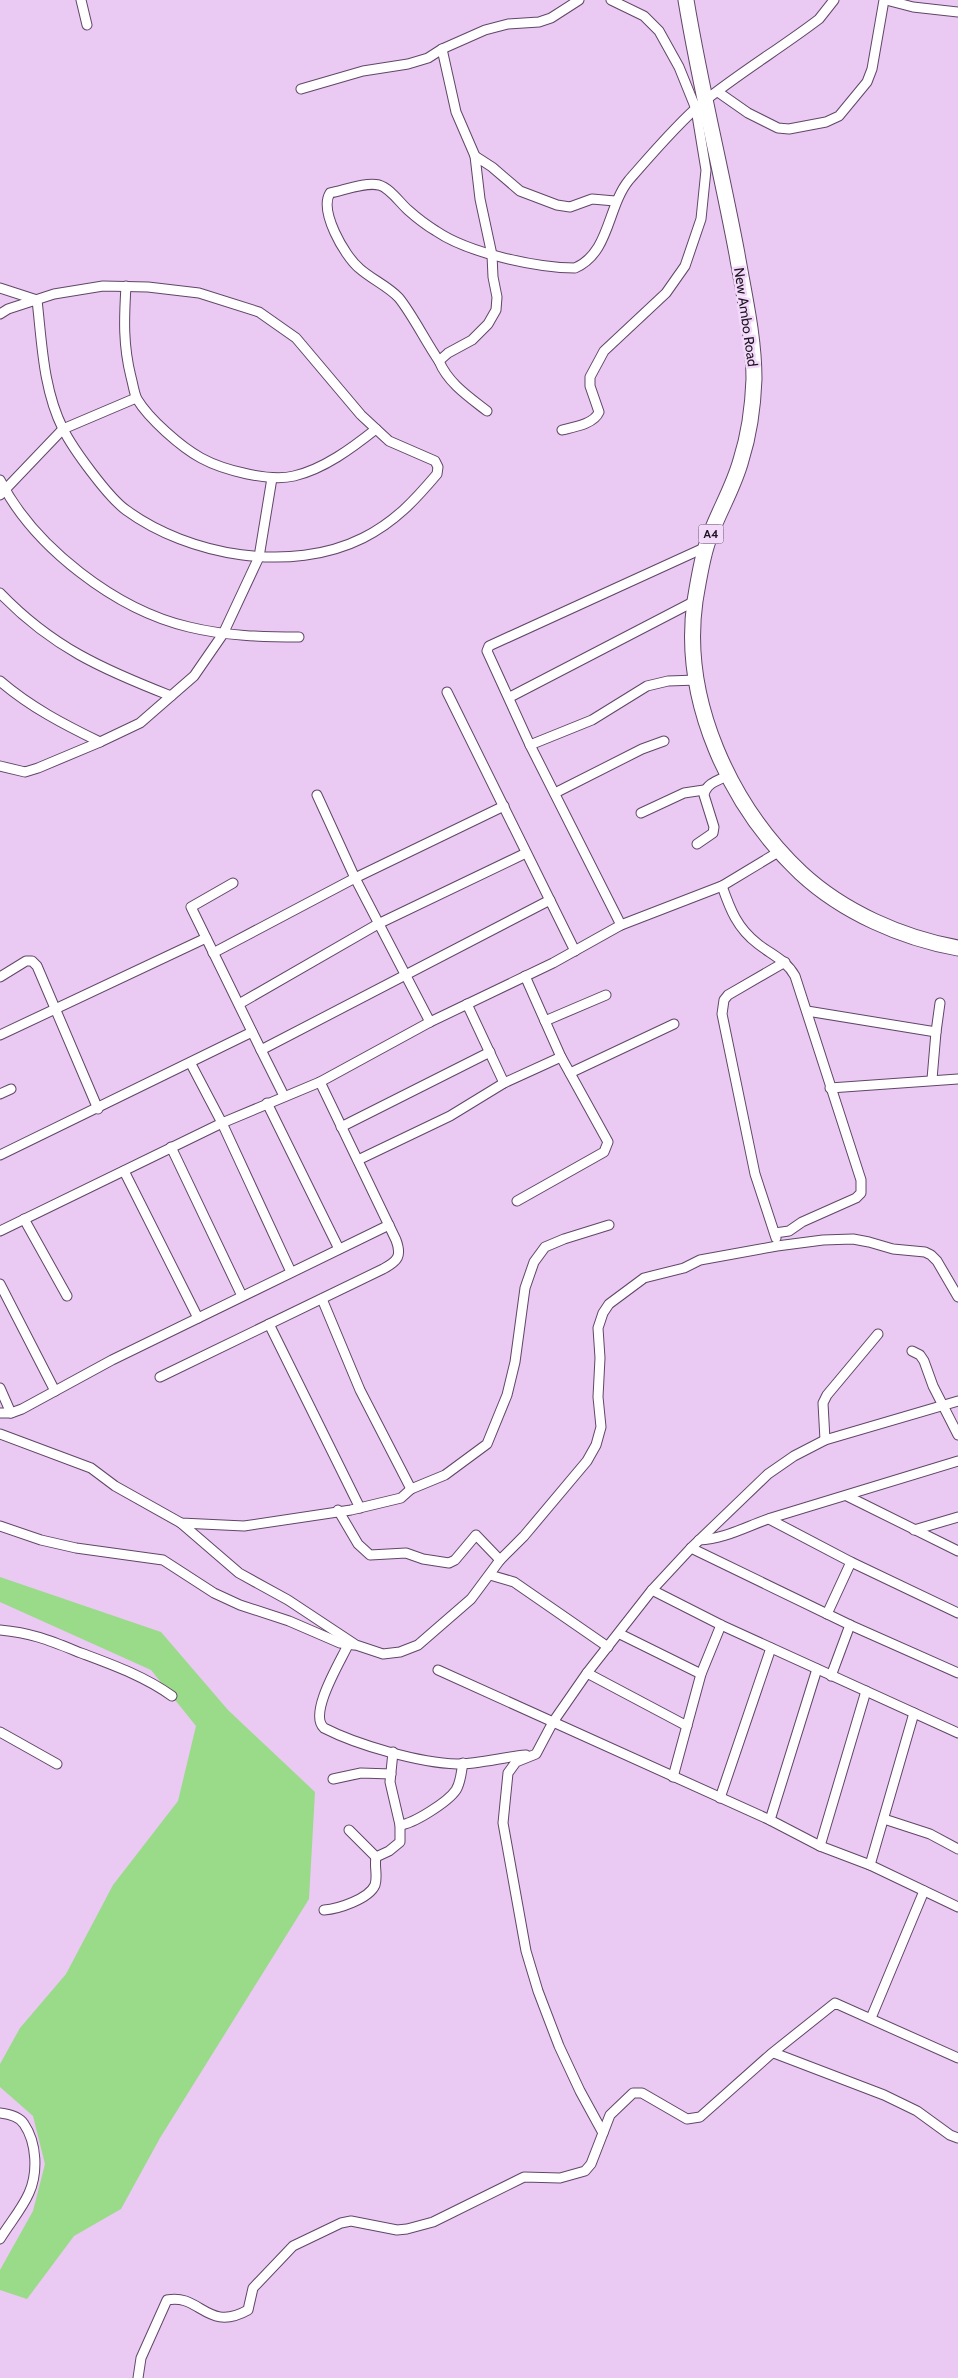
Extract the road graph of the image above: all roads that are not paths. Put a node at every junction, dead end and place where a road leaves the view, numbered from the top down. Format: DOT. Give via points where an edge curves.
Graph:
graph roads {
  1 [pos="81,0"];
  2 [pos="579,0"];
  3 [pos="611,0"];
  4 [pos="686,0"];
  5 [pos="834,0"];
  6 [pos="885,0"];
  7 [pos="958,12"];
  8 [pos="87,25"];
  9 [pos="442,49"];
  10 [pos="301,89"];
  11 [pos="718,92"];
  12 [pos="700,105"];
  13 [pos="475,156"];
  14 [pos="615,201"];
  15 [pos="492,255"];
  16 [pos="126,286"];
  17 [pos="0,288"];
  18 [pos="37,300"];
  19 [pos="0,314"];
  20 [pos="439,361"];
  21 [pos="136,398"];
  22 [pos="487,411"];
  23 [pos="376,429"];
  24 [pos="64,430"];
  25 [pos="562,430"];
  26 [pos="272,478"];
  27 [pos="0,480"];
  28 [pos="2,492"];
  29 [pos="706,547"];
  30 [pos="259,557"];
  31 [pos="0,593"];
  32 [pos="695,601"];
  33 [pos="223,634"];
  34 [pos="299,637"];
  35 [pos="697,680"];
  36 [pos="0,681"];
  37 [pos="447,692"];
  38 [pos="170,696"];
  39 [pos="510,697"];
  40 [pos="664,741"];
  41 [pos="100,742"];
  42 [pos="530,745"];
  43 [pos="0,766"];
  44 [pos="729,775"];
  45 [pos="704,790"];
  46 [pos="554,793"];
  47 [pos="317,795"];
  48 [pos="504,806"];
  49 [pos="641,812"];
  50 [pos="697,844"];
  51 [pos="780,851"];
  52 [pos="526,853"];
  53 [pos="355,878"];
  54 [pos="233,883"];
  55 [pos="722,886"];
  56 [pos="550,900"];
  57 [pos="378,924"];
  58 [pos="621,925"];
  59 [pos="206,938"];
  60 [pos="958,948"];
  61 [pos="575,951"];
  62 [pos="213,953"];
  63 [pos="785,962"];
  64 [pos="404,974"];
  65 [pos="0,976"];
  66 [pos="525,976"];
  67 [pos="606,995"];
  68 [pos="239,1004"];
  69 [pos="467,1004"];
  70 [pos="940,1004"];
  71 [pos="55,1007"];
  72 [pos="807,1011"];
  73 [pos="545,1021"];
  74 [pos="430,1022"];
  75 [pos="674,1024"];
  76 [pos="252,1032"];
  77 [pos="936,1032"];
  78 [pos="0,1035"];
  79 [pos="262,1050"];
  80 [pos="490,1052"];
  81 [pos="561,1057"];
  82 [pos="191,1064"];
  83 [pos="570,1073"];
  84 [pos="932,1079"];
  85 [pos="958,1079"];
  86 [pos="320,1082"];
  87 [pos="504,1083"];
  88 [pos="830,1088"];
  89 [pos="11,1089"];
  90 [pos="0,1094"];
  91 [pos="284,1096"];
  92 [pos="267,1102"];
  93 [pos="98,1108"];
  94 [pos="222,1123"];
  95 [pos="342,1127"];
  96 [pos="171,1147"];
  97 [pos="0,1156"];
  98 [pos="358,1160"];
  99 [pos="124,1171"];
  100 [pos="517,1201"];
  101 [pos="24,1220"];
  102 [pos="389,1225"];
  103 [pos="609,1225"];
  104 [pos="0,1231"];
  105 [pos="775,1233"];
  106 [pos="776,1246"];
  107 [pos="339,1249"];
  108 [pos="291,1272"];
  109 [pos="0,1284"];
  110 [pos="67,1296"];
  111 [pos="242,1296"];
  112 [pos="958,1297"];
  113 [pos="322,1299"];
  114 [pos="198,1318"];
  115 [pos="269,1324"];
  116 [pos="878,1334"];
  117 [pos="912,1351"];
  118 [pos="160,1377"];
  119 [pos="0,1388"];
  120 [pos="55,1391"];
  121 [pos="958,1401"];
  122 [pos="942,1405"];
  123 [pos="0,1413"];
  124 [pos="11,1413"];
  125 [pos="0,1434"];
  126 [pos="958,1435"];
  127 [pos="826,1440"];
  128 [pos="958,1461"];
  129 [pos="411,1489"];
  130 [pos="847,1496"];
  131 [pos="360,1508"];
  132 [pos="338,1510"];
  133 [pos="958,1517"];
  134 [pos="769,1519"];
  135 [pos="180,1523"];
  136 [pos="0,1526"];
  137 [pos="914,1530"];
  138 [pos="699,1540"];
  139 [pos="690,1548"];
  140 [pos="958,1551"];
  141 [pos="500,1560"];
  142 [pos="851,1562"];
  143 [pos="490,1576"];
  144 [pos="652,1590"];
  145 [pos="958,1613"];
  146 [pos="827,1614"];
  147 [pos="850,1624"];
  148 [pos="721,1625"];
  149 [pos="0,1630"];
  150 [pos="620,1634"];
  151 [pos="352,1645"];
  152 [pos="608,1647"];
  153 [pos="771,1648"];
  154 [pos="817,1669"];
  155 [pos="438,1670"];
  156 [pos="587,1672"];
  157 [pos="958,1672"];
  158 [pos="701,1674"];
  159 [pos="832,1676"];
  160 [pos="866,1691"];
  161 [pos="172,1696"];
  162 [pos="914,1713"];
  163 [pos="553,1722"];
  164 [pos="687,1726"];
  165 [pos="0,1732"];
  166 [pos="958,1733"];
  167 [pos="393,1752"];
  168 [pos="536,1754"];
  169 [pos="463,1763"];
  170 [pos="57,1764"];
  171 [pos="391,1774"];
  172 [pos="673,1777"];
  173 [pos="333,1778"];
  174 [pos="720,1798"];
  175 [pos="884,1819"];
  176 [pos="770,1820"];
  177 [pos="400,1826"];
  178 [pos="349,1830"];
  179 [pos="820,1846"];
  180 [pos="958,1849"];
  181 [pos="376,1858"];
  182 [pos="870,1865"];
  183 [pos="924,1890"];
  184 [pos="958,1907"];
  185 [pos="324,1910"];
  186 [pos="871,2018"];
  187 [pos="774,2053"];
  188 [pos="958,2058"];
  189 [pos="0,2113"];
  190 [pos="603,2133"];
  191 [pos="958,2138"];
  192 [pos="0,2239"];
  193 [pos="138,2378"];
  1 -- 8 [label="street"];
  2 -- 9 [label="street" via="545,20 485,30"];
  3 -- 12 [label="street" via="644,16 658,31"];
  4 -- 12 [label="main road, New Ambo Road / A4"];
  5 -- 11 [label="street" via="819,19"];
  6 -- 7 [label="street"];
  6 -- 11 [label="street" via="872,69 866,82 839,116 826,122 778,128 748,113"];
  9 -- 10 [label="street" via="428,58 408,64 363,71"];
  9 -- 13 [label="street" via="456,112"];
  11 -- 12 [label="street"];
  12 -- 14 [label="street" via="628,182"];
  12 -- 25 [label="street" via="705,192 701,219 685,266 666,293 604,351 590,377 599,412 597,416"];
  12 -- 29 [label="main road, New Ambo Road / A4" via="746,304 754,378 752,409 741,461"];
  13 -- 14 [label="street" via="520,191 557,205 570,208 592,199"];
  13 -- 15 [label="street"];
  14 -- 15 [label="street" via="600,246 583,265 569,268"];
  15 -- 20 [label="street" via="496,310 472,340"];
  15 -- 20 [label="street" via="437,232 379,185 369,184 330,193 326,199 326,210 346,252 357,267 399,298"];
  16 -- 18 [label="street" via="104,286"];
  16 -- 21 [label="street" via="123,332"];
  16 -- 23 [label="street" via="199,293 259,312 296,338"];
  17 -- 18 [label="street"];
  18 -- 19 [label="street"];
  18 -- 24 [label="street" via="49,396"];
  20 -- 22 [label="street" via="457,387"];
  21 -- 24 [label="street"];
  21 -- 26 [label="street" via="146,412 200,458"];
  23 -- 26 [label="street" via="328,463 293,476"];
  23 -- 30 [label="street" via="389,441 434,461 438,467 437,474 407,510 364,538 329,551"];
  24 -- 28 [label="street"];
  24 -- 30 [label="street" via="85,462 124,508 158,530 199,546"];
  26 -- 30 [label="street"];
  27 -- 28 [label="street"];
  28 -- 33 [label="street" via="40,536 82,575 123,602 188,627"];
  29 -- 32 [label="main road, New Ambo Road / A4"];
  29 -- 39 [label="street" via="489,646 489,658"];
  30 -- 33 [label="street"];
  31 -- 38 [label="street" via="37,627 88,661"];
  32 -- 35 [label="main road, New Ambo Road / A4" via="692,635"];
  32 -- 39 [label="street"];
  33 -- 34 [label="street"];
  33 -- 38 [label="street" via="194,676"];
  35 -- 42 [label="street" via="647,686 592,720"];
  35 -- 44 [label="main road, New Ambo Road / A4" via="714,743"];
  36 -- 41 [label="street" via="20,698"];
  37 -- 48 [label="street"];
  38 -- 41 [label="street" via="140,723"];
  39 -- 42 [label="street"];
  40 -- 46 [label="street"];
  41 -- 43 [label="street" via="25,772"];
  42 -- 46 [label="street"];
  44 -- 45 [label="street"];
  44 -- 51 [label="main road, New Ambo Road / A4" via="735,789"];
  45 -- 49 [label="street" via="684,793"];
  45 -- 50 [label="street" via="714,827 713,833"];
  46 -- 58 [label="street"];
  47 -- 53 [label="street"];
  48 -- 52 [label="street"];
  48 -- 53 [label="street"];
  51 -- 55 [label="street"];
  51 -- 60 [label="main road, New Ambo Road / A4" via="803,875 864,916 890,929"];
  52 -- 56 [label="street"];
  52 -- 57 [label="street"];
  53 -- 57 [label="street"];
  53 -- 62 [label="street"];
  54 -- 59 [label="street" via="191,907"];
  55 -- 58 [label="street"];
  55 -- 63 [label="street" via="733,917 744,931"];
  56 -- 61 [label="street"];
  56 -- 64 [label="street"];
  57 -- 64 [label="street"];
  57 -- 68 [label="street"];
  58 -- 61 [label="street"];
  59 -- 62 [label="street"];
  59 -- 71 [label="street"];
  61 -- 66 [label="street"];
  62 -- 68 [label="street"];
  63 -- 72 [label="street" via="796,976"];
  63 -- 105 [label="street" via="728,995 722,1014 755,1174"];
  64 -- 74 [label="street"];
  64 -- 79 [label="street"];
  65 -- 71 [label="street" via="32,961"];
  66 -- 69 [label="street"];
  66 -- 73 [label="street"];
  67 -- 73 [label="street"];
  68 -- 76 [label="street"];
  69 -- 74 [label="street"];
  69 -- 80 [label="street"];
  70 -- 77 [label="street"];
  71 -- 78 [label="street"];
  71 -- 93 [label="street"];
  72 -- 77 [label="street"];
  72 -- 88 [label="street"];
  73 -- 81 [label="street"];
  74 -- 86 [label="street"];
  75 -- 83 [label="street"];
  76 -- 79 [label="street"];
  76 -- 82 [label="street"];
  77 -- 84 [label="street"];
  79 -- 91 [label="street"];
  80 -- 87 [label="street"];
  80 -- 95 [label="street"];
  81 -- 83 [label="street"];
  81 -- 87 [label="street"];
  82 -- 93 [label="street"];
  82 -- 94 [label="street"];
  83 -- 100 [label="street" via="608,1142 607,1147 604,1152"];
  84 -- 85 [label="street"];
  84 -- 88 [label="street"];
  86 -- 91 [label="street"];
  86 -- 95 [label="street"];
  87 -- 98 [label="street" via="450,1116"];
  88 -- 105 [label="street" via="860,1180 861,1193 789,1231"];
  89 -- 90 [label="street"];
  91 -- 92 [label="street"];
  92 -- 94 [label="street"];
  92 -- 107 [label="street"];
  93 -- 97 [label="street"];
  94 -- 96 [label="street"];
  94 -- 108 [label="street"];
  95 -- 98 [label="street"];
  96 -- 99 [label="street"];
  96 -- 111 [label="street"];
  98 -- 102 [label="street"];
  99 -- 101 [label="street"];
  99 -- 114 [label="street"];
  101 -- 104 [label="street"];
  101 -- 110 [label="street"];
  102 -- 107 [label="street"];
  102 -- 113 [label="street" via="400,1250 397,1262"];
  103 -- 129 [label="street" via="545,1247 534,1262 526,1288 507,1395 487,1444 445,1475"];
  105 -- 106 [label="street"];
  106 -- 112 [label="street" via="852,1240 925,1252 937,1261"];
  106 -- 141 [label="street" via="700,1260 684,1268 644,1278 609,1304 602,1313 598,1328 598,1397 602,1417 596,1445 577,1474"];
  107 -- 108 [label="street"];
  108 -- 111 [label="street"];
  109 -- 120 [label="street"];
  111 -- 114 [label="street"];
  113 -- 115 [label="street"];
  113 -- 129 [label="street" via="360,1390"];
  114 -- 120 [label="street"];
  115 -- 118 [label="street"];
  115 -- 131 [label="street"];
  116 -- 127 [label="street" via="823,1403"];
  117 -- 122 [label="street" via="924,1360"];
  119 -- 124 [label="street"];
  120 -- 124 [label="street"];
  121 -- 122 [label="street"];
  122 -- 126 [label="street"];
  122 -- 127 [label="street"];
  123 -- 124 [label="street"];
  125 -- 135 [label="street" via="91,1468 115,1486"];
  127 -- 138 [label="street" via="768,1474"];
  128 -- 130 [label="street"];
  129 -- 131 [label="street" via="400,1498"];
  130 -- 134 [label="street"];
  130 -- 137 [label="street"];
  131 -- 132 [label="street"];
  132 -- 135 [label="street" via="244,1526"];
  132 -- 141 [label="street" via="358,1544 370,1555 401,1552 423,1560 449,1563 476,1535"];
  133 -- 137 [label="street"];
  134 -- 138 [label="street" via="720,1538"];
  134 -- 142 [label="street"];
  135 -- 151 [label="street" via="239,1573 288,1600"];
  136 -- 151 [label="street" via="76,1548 163,1560 240,1606"];
  137 -- 140 [label="street"];
  138 -- 139 [label="street"];
  139 -- 144 [label="street"];
  139 -- 146 [label="street"];
  141 -- 143 [label="street"];
  142 -- 145 [label="street"];
  142 -- 146 [label="street"];
  143 -- 151 [label="street" via="471,1599 418,1645 383,1654"];
  143 -- 152 [label="street" via="514,1582"];
  144 -- 148 [label="street"];
  144 -- 150 [label="street"];
  146 -- 147 [label="street"];
  147 -- 157 [label="street"];
  147 -- 159 [label="street"];
  148 -- 153 [label="street"];
  148 -- 158 [label="street"];
  149 -- 161 [label="street" via="48,1638 156,1685"];
  150 -- 152 [label="street"];
  150 -- 158 [label="street"];
  151 -- 167 [label="street" via="324,1693 320,1723 333,1733"];
  152 -- 156 [label="street"];
  153 -- 154 [label="street"];
  153 -- 174 [label="street"];
  154 -- 159 [label="street"];
  154 -- 176 [label="street"];
  155 -- 163 [label="street"];
  156 -- 163 [label="street"];
  156 -- 164 [label="street"];
  158 -- 164 [label="street"];
  159 -- 160 [label="street"];
  160 -- 162 [label="street"];
  160 -- 179 [label="street"];
  162 -- 166 [label="street"];
  162 -- 175 [label="street"];
  163 -- 168 [label="street"];
  163 -- 172 [label="street"];
  164 -- 172 [label="street"];
  165 -- 170 [label="street"];
  167 -- 169 [label="street"];
  167 -- 171 [label="street"];
  168 -- 169 [label="street"];
  168 -- 190 [label="street" via="516,1762 508,1772 503,1823 526,1952 538,1991 580,2091"];
  169 -- 177 [label="street" via="459,1784 451,1796 414,1822"];
  171 -- 173 [label="street" via="361,1773"];
  171 -- 177 [label="street"];
  172 -- 174 [label="street"];
  174 -- 176 [label="street"];
  175 -- 180 [label="street" via="930,1834"];
  175 -- 182 [label="street"];
  176 -- 179 [label="street"];
  177 -- 181 [label="street" via="398,1846"];
  178 -- 181 [label="street"];
  179 -- 182 [label="street"];
  181 -- 185 [label="street" via="375,1882 371,1890 347,1906"];
  182 -- 183 [label="street"];
  183 -- 184 [label="street"];
  183 -- 186 [label="street"];
  186 -- 187 [label="street" via="835,2003"];
  186 -- 188 [label="street"];
  187 -- 190 [label="street" via="700,2117 686,2119 642,2093 633,2093 610,2115"];
  187 -- 191 [label="street" via="917,2111"];
  189 -- 192 [label="street" via="18,2118 24,2124 32,2142 35,2164 29,2193"];
  190 -- 193 [label="street" via="591,2164 585,2171 569,2177 524,2177 433,2222 407,2229 350,2221 301,2240 256,2285 248,2310 237,2316 213,2316 181,2298 167,2300 141,2358"];
}
